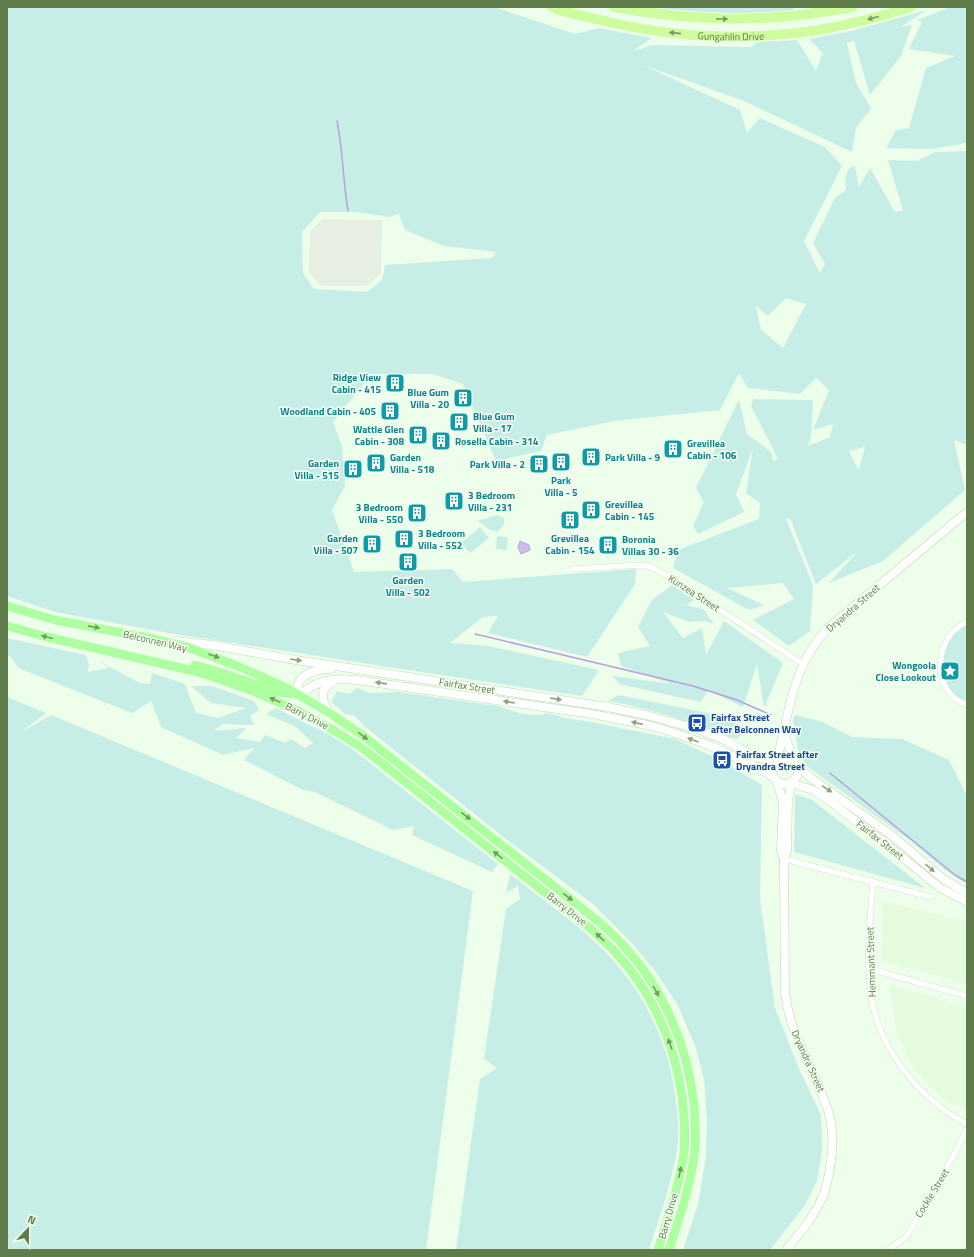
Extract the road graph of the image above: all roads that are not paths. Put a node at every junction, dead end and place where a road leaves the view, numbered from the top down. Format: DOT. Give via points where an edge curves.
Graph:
graph roads {
  1 [pos="551,7"];
  2 [pos="614,7"];
  3 [pos="853,7"];
  4 [pos="911,7"];
  5 [pos="967,512"];
  6 [pos="572,569"];
  7 [pos="7,606"];
  8 [pos="967,622"];
  9 [pos="7,626"];
  10 [pos="149,638"];
  11 [pos="85,645"];
  12 [pos="803,664"];
  13 [pos="351,668"];
  14 [pos="339,679"];
  15 [pos="253,691"];
  16 [pos="297,694"];
  17 [pos="967,705"];
  18 [pos="332,714"];
  19 [pos="335,730"];
  20 [pos="784,733"];
  21 [pos="777,761"];
  22 [pos="795,763"];
  23 [pos="775,780"];
  24 [pos="791,783"];
  25 [pos="784,859"];
  26 [pos="873,882"];
  27 [pos="967,893"];
  28 [pos="931,897"];
  29 [pos="967,902"];
  30 [pos="870,969"];
  31 [pos="967,996"];
  32 [pos="967,1124"];
  33 [pos="967,1129"];
  34 [pos="658,1250"];
  35 [pos="669,1250"];
  36 [pos="786,1250"];
  37 [pos="887,1250"];
  4 -- 1 [label="highway, Gungahlin Drive, one-way" via="860,22 805,32 724,36 640,29"];
  2 -- 3 [label="highway, Gungahlin Drive, one-way" via="668,16 723,20 799,16"];
  5 -- 12 [label="main road, Dryandra Street" via="828,628"];
  6 -- 12 [label="street, Kunzea Street" via="641,565 651,567"];
  7 -- 10 [label="main road, Belconnen Way, one-way" via="55,620"];
  8 -- 17 [label="street" via="946,640 941,663 942,679 946,688 952,696"];
  11 -- 9 [label="main road, Belconnen Way, one-way"];
  10 -- 13 [label="main road, Fairfax Street, one-way" via="207,644"];
  10 -- 16 [label="main road, Belconnen Way, one-way" via="222,659"];
  11 -- 15 [label="main road, Belconnen Way" via="198,672"];
  11 -- 16 [label="main road" via="186,663 278,692"];
  12 -- 20 [label="main road, Dryandra Street" via="794,688"];
  13 -- 16 [label="main road" via="311,672 299,682"];
  13 -- 21 [label="main road, Fairfax Street, one-way" via="646,715 716,736 754,757"];
  14 -- 16 [label="main road, Fairfax Street" via="321,682"];
  14 -- 18 [label="main road" via="327,685 323,693 324,701"];
  23 -- 14 [label="main road, Fairfax Street, one-way" via="759,768 711,746 652,726 592,714"];
  19 -- 15 [label="main road, Barry Drive, one-way"];
  16 -- 18 [label="main road, Barry Drive"];
  16 -- 19 [label="main road" via="297,700 302,707"];
  18 -- 35 [label="main road, Barry Drive, one-way" via="395,760 598,921 624,946 648,977 670,1014 685,1053 692,1081 696,1123 695,1155 684,1205"];
  34 -- 19 [label="main road, Barry Drive, one-way" via="673,1203 684,1152 685,1117 673,1053 660,1017 639,981 617,953 591,929 375,757"];
  20 -- 21 [label="main road, Dryandra Street"];
  20 -- 22 [label="main road"];
  21 -- 22 [label="main road" via="784,758"];
  21 -- 23 [label="main road" via="772,766"];
  22 -- 24 [label="main road" via="798,775"];
  22 -- 27 [label="main road, Fairfax Street, one-way" via="811,778 894,837 942,879"];
  23 -- 24 [label="main road" via="784,784"];
  23 -- 25 [label="main road, Dryandra Street" via="783,802 781,850"];
  24 -- 25 [label="main road, Dryandra Street" via="787,850"];
  24 -- 29 [label="main road, Fairfax Street" via="823,796 939,887"];
  25 -- 26 [label="street"];
  25 -- 36 [label="main road, Dryandra Street" via="787,1010 796,1038 826,1103 831,1124 832,1150 832,1163 823,1196 806,1225"];
  26 -- 28 [label="street"];
  26 -- 30 [label="street, Hemmant Street"];
  30 -- 31 [label="street"];
  30 -- 32 [label="street, Hemmant Street" via="871,995 889,1049 909,1078 940,1107"];
  33 -- 37 [label="street, Cockle Street" via="945,1172 906,1236"];
}
